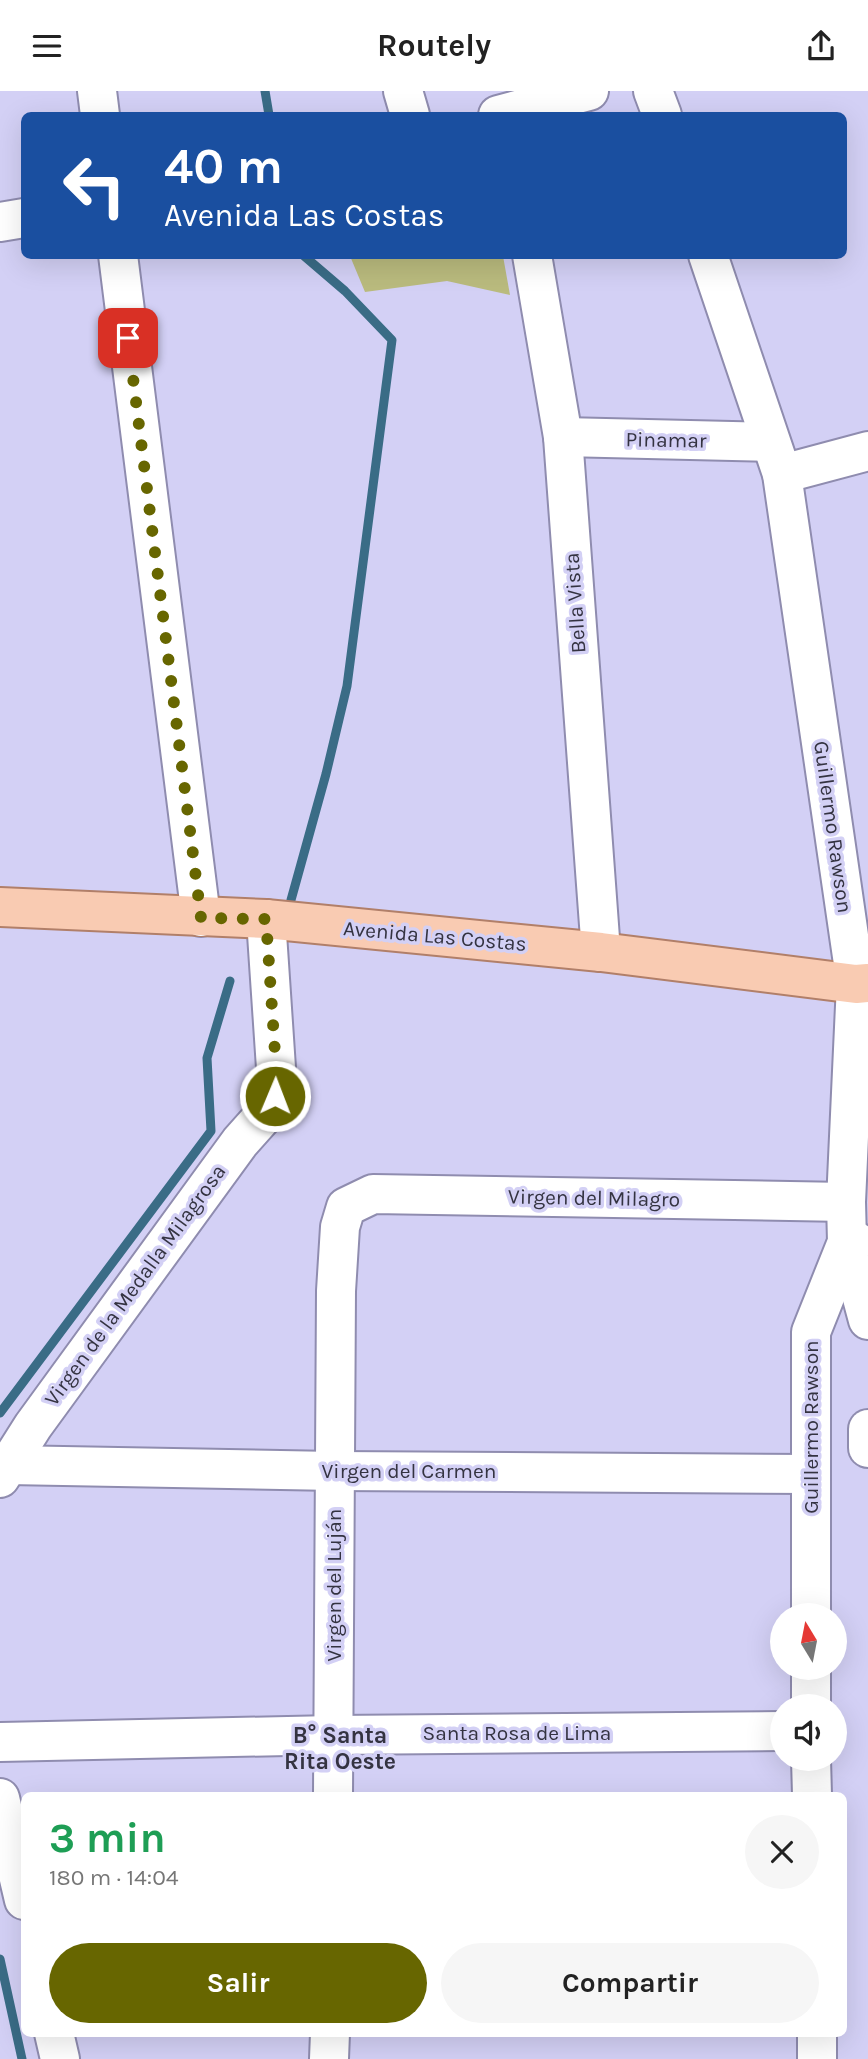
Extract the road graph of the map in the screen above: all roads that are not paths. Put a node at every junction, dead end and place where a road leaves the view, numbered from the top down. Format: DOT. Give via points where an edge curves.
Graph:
graph roads {
  1 [pos="97,91"];
  2 [pos="403,91"];
  3 [pos="589,91"];
  4 [pos="653,91"];
  5 [pos="100,112"];
  6 [pos="409,112"];
  7 [pos="516,112"];
  8 [pos="661,112"];
  9 [pos="21,218"];
  10 [pos="0,222"];
  11 [pos="119,259"];
  12 [pos="533,259"];
  13 [pos="709,259"];
  14 [pos="563,437"];
  15 [pos="868,451"];
  16 [pos="776,458"];
  17 [pos="0,907"];
  18 [pos="201,918"];
  19 [pos="266,919"];
  20 [pos="601,952"];
  21 [pos="862,983"];
  22 [pos="846,1202"];
  23 [pos="346,1207"];
  24 [pos="858,1240"];
  25 [pos="868,1319"];
  26 [pos="868,1429"];
  27 [pos="867,1448"];
  28 [pos="4,1471"];
  29 [pos="334,1471"];
  30 [pos="811,1474"];
  31 [pos="811,1603"];
  32 [pos="770,1731"];
  33 [pos="333,1735"];
  34 [pos="0,1742"];
  35 [pos="811,1771"];
  36 [pos="333,1792"];
  37 [pos="812,1792"];
  38 [pos="0,1798"];
  39 [pos="21,1887"];
  40 [pos="55,2037"];
  41 [pos="330,2037"];
  42 [pos="817,2037"];
  43 [pos="60,2059"];
  44 [pos="330,2059"];
  45 [pos="817,2059"];
  1 -- 5 [label="street"];
  2 -- 6 [label="street"];
  3 -- 7 [label="street"];
  4 -- 8 [label="street"];
  9 -- 10 [label="street"];
  11 -- 18 [label="street"];
  12 -- 14 [label="street, Bella Vista"];
  13 -- 16 [label="street, Guillermo Rawson"];
  14 -- 16 [label="street, Pinamar"];
  14 -- 20 [label="street, Bella Vista"];
  15 -- 16 [label="street, Pinamar"];
  16 -- 21 [label="street, Guillermo Rawson"];
  17 -- 18 [label="main road, Avenida Las Costas"];
  18 -- 19 [label="main road, Avenida Las Costas"];
  19 -- 20 [label="main road, Avenida Las Costas"];
  19 -- 28 [label="street, Virgen de la Medalla Milagrosa" via="275,1096"];
  20 -- 21 [label="main road, Avenida Las Costas"];
  21 -- 22 [label="street, Guillermo Rawson"];
  22 -- 23 [label="street, Virgen del Milagro" via="373,1194"];
  22 -- 24 [label="street, Guillermo Rawson"];
  23 -- 29 [label="street, Virgen del Luján" via="340,1227 336,1291"];
  24 -- 25 [label="street"];
  24 -- 30 [label="street, Guillermo Rawson" via="811,1332"];
  26 -- 27 [label="street"];
  28 -- 29 [label="street, Virgen del Carmen"];
  29 -- 30 [label="street, Virgen del Carmen"];
  29 -- 33 [label="street, Virgen del Luján"];
  30 -- 31 [label="street, Guillermo Rawson"];
  32 -- 33 [label="street, Santa Rosa de Lima"];
  33 -- 34 [label="street, Santa Rosa de Lima"];
  33 -- 36 [label="street, Virgen del Luján"];
  35 -- 37 [label="street"];
  38 -- 39 [label="street"];
  40 -- 43 [label="street"];
  41 -- 44 [label="street"];
  42 -- 45 [label="street"];
}
